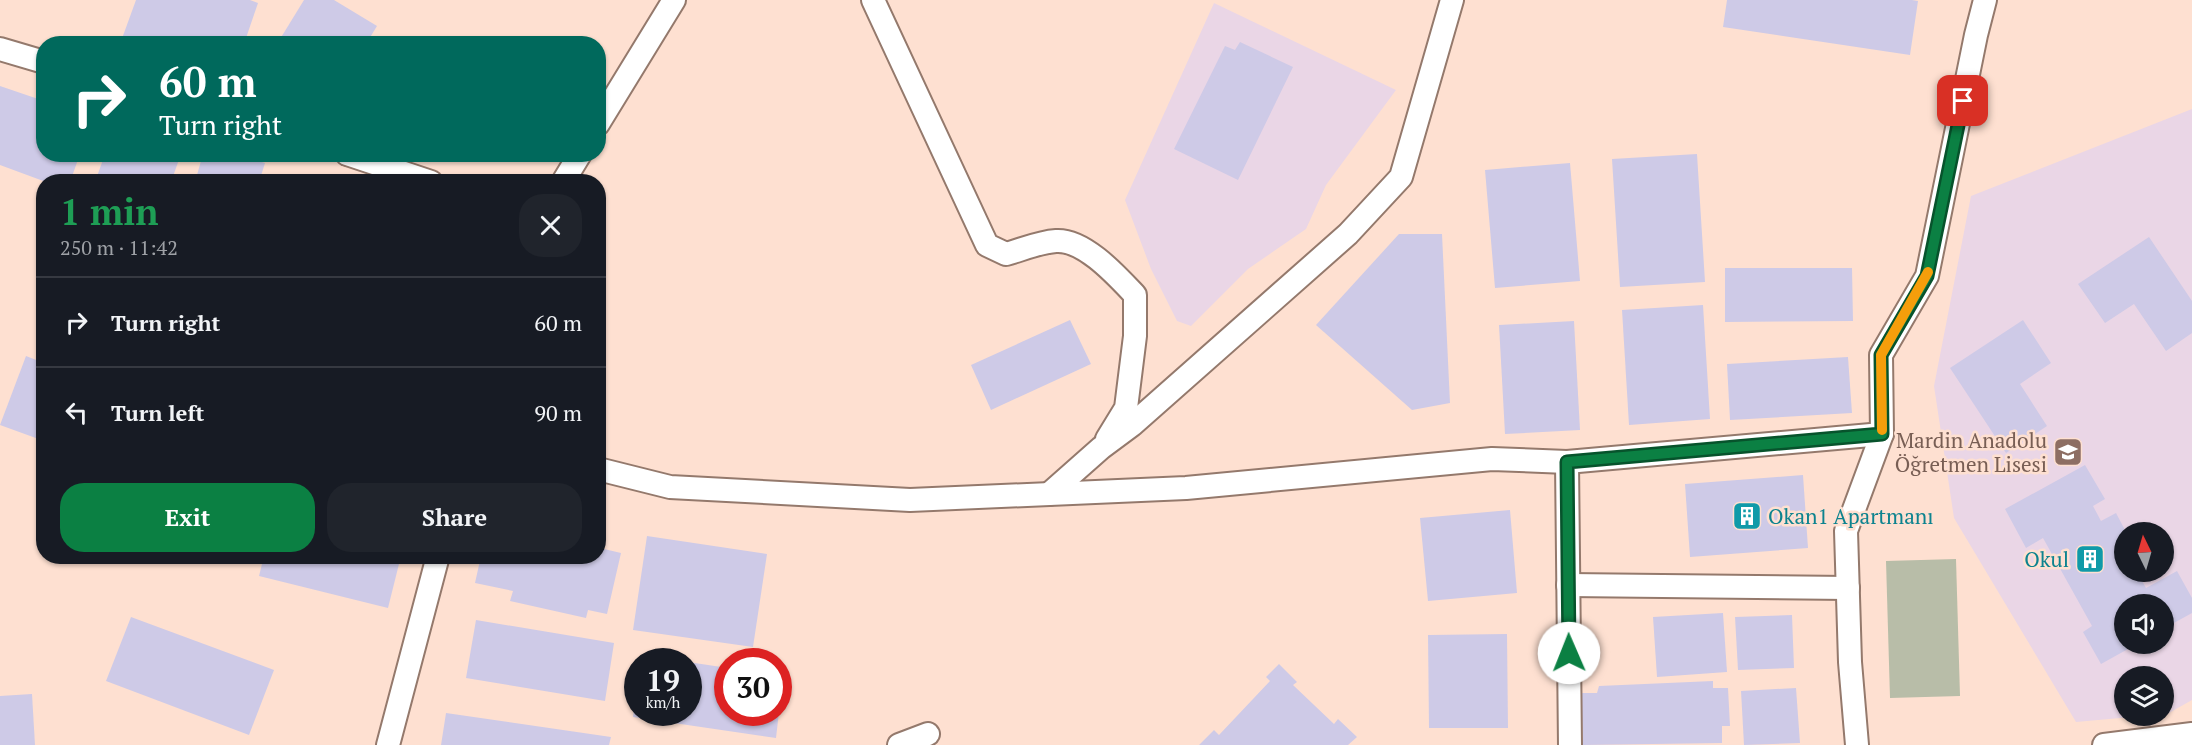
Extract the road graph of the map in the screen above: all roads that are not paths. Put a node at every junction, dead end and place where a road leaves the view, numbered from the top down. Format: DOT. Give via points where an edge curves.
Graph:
graph roads {
  1 [pos="674,0"];
  2 [pos="873,0"];
  3 [pos="1452,0"];
  4 [pos="1985,0"];
  5 [pos="0,49"];
  6 [pos="36,60"];
  7 [pos="606,111"];
  8 [pos="371,162"];
  9 [pos="407,174"];
  10 [pos="1882,434"];
  11 [pos="1101,448"];
  12 [pos="1567,462"];
  13 [pos="606,471"];
  14 [pos="1050,494"];
  15 [pos="436,564"];
  16 [pos="1568,585"];
  17 [pos="1848,588"];
  18 [pos="928,734"];
  19 [pos="2192,734"];
  20 [pos="388,745"];
  21 [pos="899,745"];
  22 [pos="1570,745"];
  23 [pos="1857,745"];
  24 [pos="2104,745"];
  1 -- 7 [label="street"];
  2 -- 11 [label="street" via="987,245 1006,254 1057,241 1082,248 1111,269 1135,295 1135,336 1126,408"];
  3 -- 11 [label="street" via="1401,177 1348,234"];
  4 -- 10 [label="street" via="1927,276 1881,355"];
  5 -- 6 [label="street"];
  8 -- 9 [label="street"];
  10 -- 12 [label="street"];
  10 -- 17 [label="street" via="1846,531"];
  11 -- 14 [label="street"];
  12 -- 14 [label="street" via="1492,459 1186,488"];
  12 -- 16 [label="street"];
  13 -- 14 [label="street" via="670,487 910,500"];
  15 -- 20 [label="street"];
  16 -- 17 [label="street"];
  16 -- 22 [label="street"];
  17 -- 23 [label="street"];
  18 -- 21 [label="street"];
  19 -- 24 [label="street"];
}
